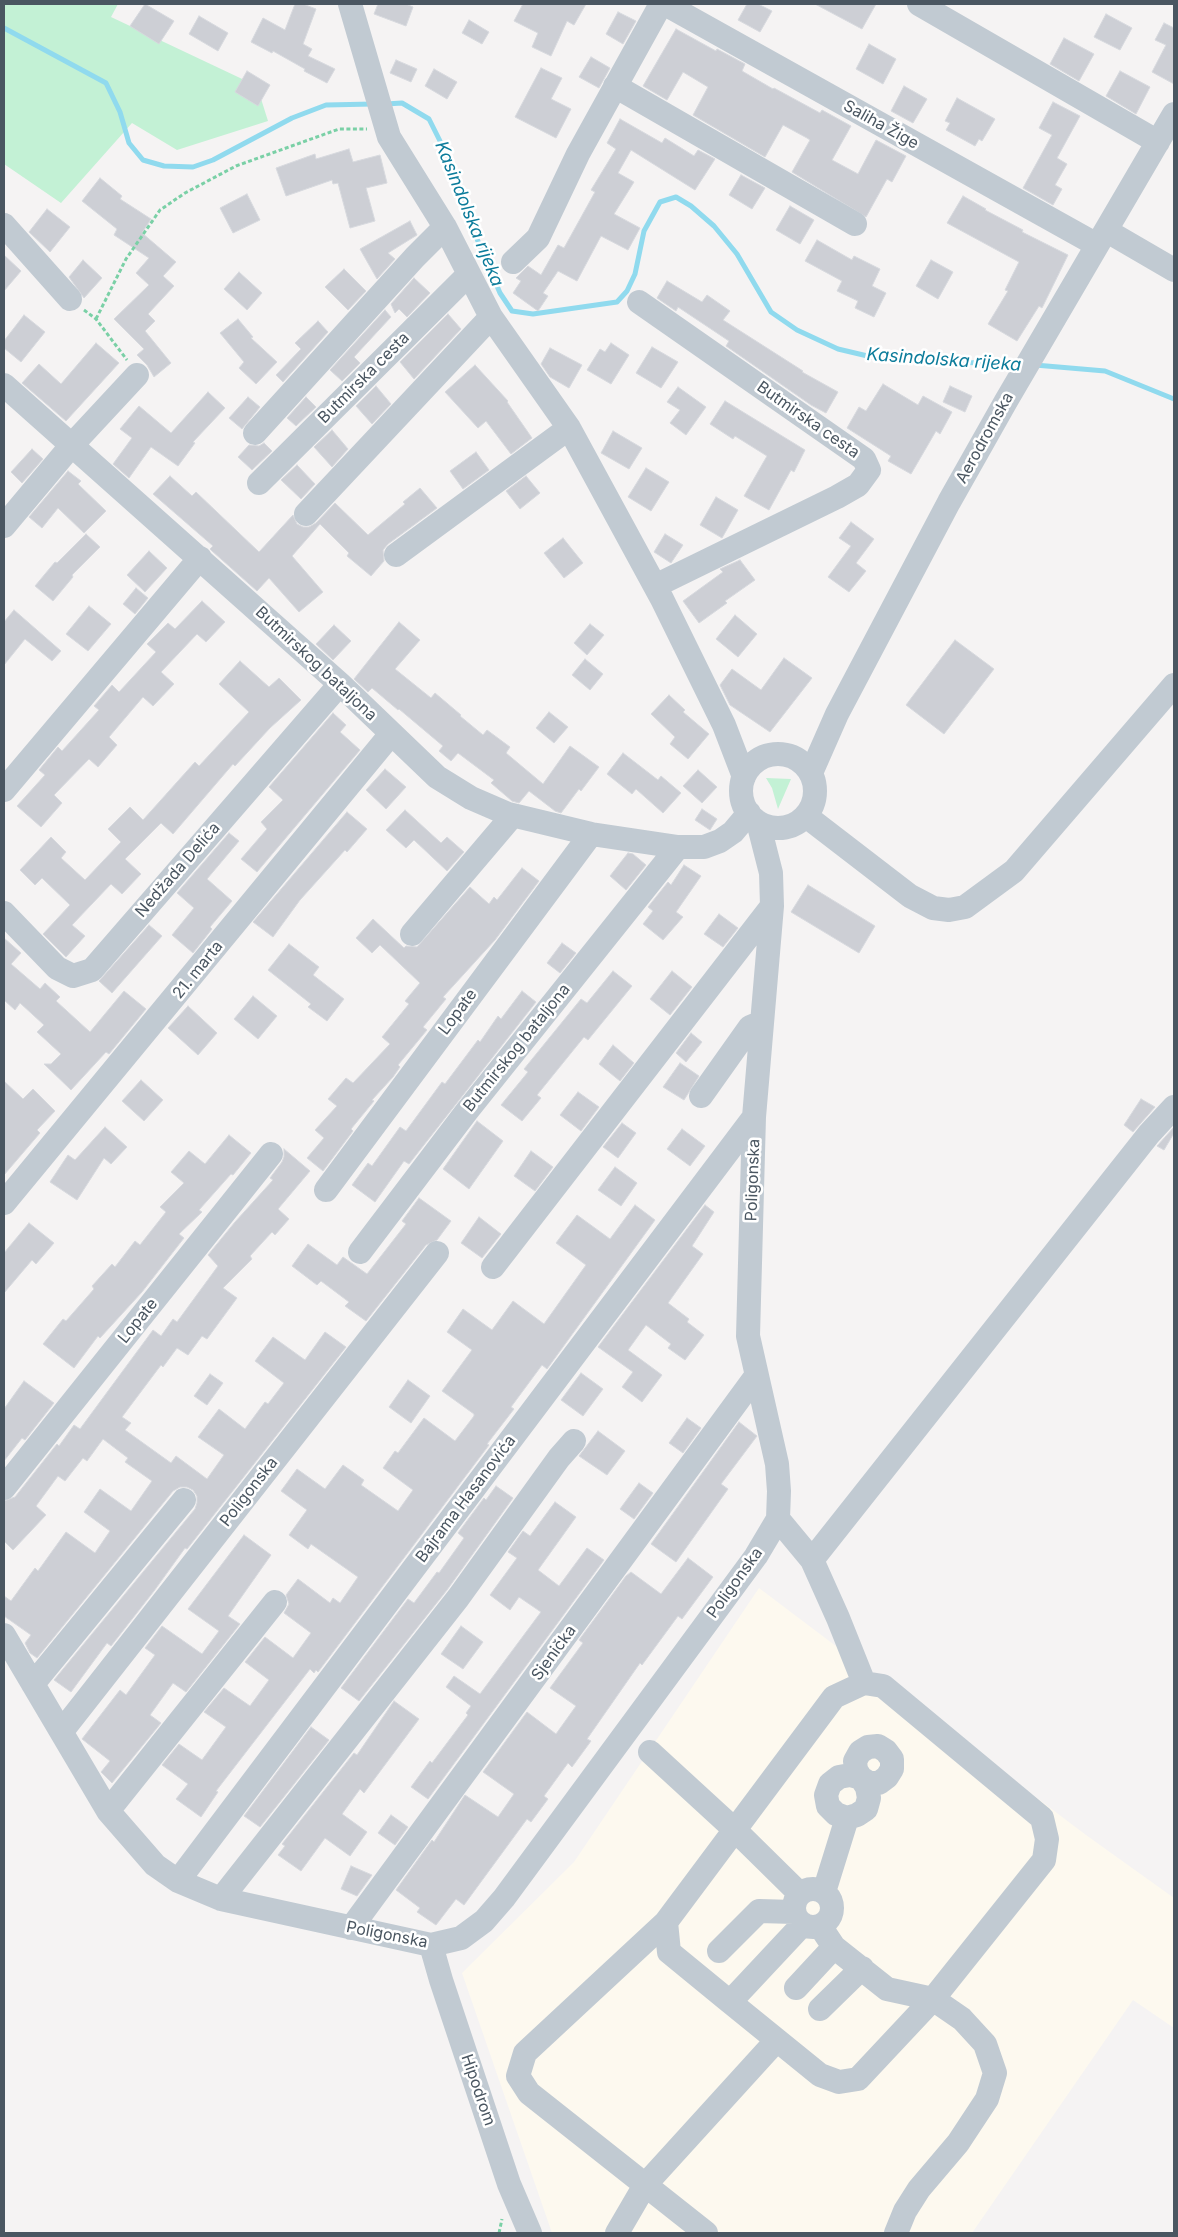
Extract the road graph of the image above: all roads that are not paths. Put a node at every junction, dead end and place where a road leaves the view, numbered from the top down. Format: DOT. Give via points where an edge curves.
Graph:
graph roads {
  1 [pos="350,4"];
  2 [pos="663,4"];
  3 [pos="919,4"];
  4 [pos="615,86"];
  5 [pos="1174,114"];
  6 [pos="1158,142"];
  7 [pos="855,224"];
  8 [pos="4,225"];
  9 [pos="446,227"];
  10 [pos="1102,238"];
  11 [pos="513,262"];
  12 [pos="1174,270"];
  13 [pos="469,274"];
  14 [pos="70,299"];
  15 [pos="639,302"];
  16 [pos="491,318"];
  17 [pos="138,375"];
  18 [pos="4,385"];
  19 [pos="569,428"];
  20 [pos="255,433"];
  21 [pos="71,446"];
  22 [pos="258,483"];
  23 [pos="306,514"];
  24 [pos="4,526"];
  25 [pos="396,556"];
  26 [pos="200,558"];
  27 [pos="655,586"];
  28 [pos="340,684"];
  29 [pos="1174,685"];
  30 [pos="837,714"];
  31 [pos="724,725"];
  32 [pos="391,734"];
  33 [pos="779,755"];
  34 [pos="811,773"];
  35 [pos="744,777"];
  36 [pos="4,790"];
  37 [pos="513,815"];
  38 [pos="806,816"];
  39 [pos="754,818"];
  40 [pos="783,828"];
  41 [pos="591,834"];
  42 [pos="678,847"];
  43 [pos="771,873"];
  44 [pos="772,906"];
  45 [pos="4,913"];
  46 [pos="412,934"];
  47 [pos="762,1022"];
  48 [pos="700,1096"];
  49 [pos="1174,1107"];
  50 [pos="754,1117"];
  51 [pos="271,1154"];
  52 [pos="326,1190"];
  53 [pos="4,1204"];
  54 [pos="360,1252"];
  55 [pos="437,1253"];
  56 [pos="493,1267"];
  57 [pos="756,1376"];
  58 [pos="574,1441"];
  59 [pos="4,1488"];
  60 [pos="184,1500"];
  61 [pos="778,1519"];
  62 [pos="812,1560"];
  63 [pos="275,1602"];
  64 [pos="4,1635"];
  65 [pos="864,1683"];
  66 [pos="33,1684"];
  67 [pos="62,1731"];
  68 [pos="650,1752"];
  69 [pos="108,1811"];
  70 [pos="847,1818"];
  71 [pos="735,1830"];
  72 [pos="178,1881"];
  73 [pos="824,1892"];
  74 [pos="221,1899"];
  75 [pos="804,1914"];
  76 [pos="666,1922"];
  77 [pos="351,1928"];
  78 [pos="432,1945"];
  79 [pos="834,1947"];
  80 [pos="719,1951"];
  81 [pos="862,1968"];
  82 [pos="796,1988"];
  83 [pos="933,1998"];
  84 [pos="730,2002"];
  85 [pos="820,2009"];
  86 [pos="776,2041"];
  87 [pos="645,2185"];
  88 [pos="530,2233"];
  89 [pos="617,2233"];
  90 [pos="706,2233"];
  91 [pos="896,2233"];
  1 -- 9 [label="street" via="392,143"];
  2 -- 4 [label="street, Saliha Žige"];
  2 -- 10 [label="street, Saliha Žige"];
  3 -- 6 [label="street"];
  4 -- 7 [label="street"];
  4 -- 11 [label="street, Saliha Žige" via="538,238"];
  5 -- 6 [label="street, Aerodromska"];
  6 -- 10 [label="street, Aerodromska"];
  8 -- 14 [label="street"];
  9 -- 13 [label="street"];
  9 -- 20 [label="street" via="414,257"];
  10 -- 12 [label="street, Saliha Žige"];
  10 -- 30 [label="street, Aerodromska" via="949,502"];
  13 -- 16 [label="street"];
  13 -- 22 [label="street, Butmirska cesta"];
  15 -- 27 [label="street, Butmirska cesta" via="864,459 869,470 858,485 837,497"];
  16 -- 19 [label="street"];
  16 -- 23 [label="street"];
  17 -- 21 [label="street"];
  18 -- 21 [label="street, Butmirskog bataljona"];
  19 -- 25 [label="street"];
  19 -- 27 [label="street"];
  21 -- 24 [label="street"];
  21 -- 26 [label="street, Butmirskog bataljona"];
  26 -- 28 [label="street, Butmirskog bataljona"];
  26 -- 36 [label="street"];
  27 -- 31 [label="street"];
  28 -- 32 [label="street, Butmirskog bataljona"];
  28 -- 45 [label="street, Nedžada Delića" via="92,970 73,976 57,968"];
  29 -- 38 [label="street" via="1014,871 965,907 933,908 910,896"];
  30 -- 33 [label="street, Aerodromska"];
  30 -- 34 [label="street, Aerodromska"];
  31 -- 33 [label="street"];
  31 -- 35 [label="street"];
  32 -- 37 [label="street, Butmirskog bataljona" via="437,777 471,798"];
  32 -- 53 [label="street, 21. marta"];
  33 -- 34 [label="street" via="799,760"];
  33 -- 35 [label="street" via="751,766"];
  34 -- 38 [label="street" via="816,792"];
  35 -- 39 [label="street" via="741,789 743,802"];
  37 -- 41 [label="street, Butmirskog bataljona"];
  37 -- 46 [label="street"];
  38 -- 40 [label="street"];
  39 -- 40 [label="street" via="770,827"];
  39 -- 42 [label="street, Butmirskog bataljona" via="720,842 704,847"];
  39 -- 43 [label="street, Poligonska"];
  40 -- 43 [label="street, Poligonska"];
  41 -- 42 [label="street, Butmirskog bataljona"];
  41 -- 52 [label="street, Lopate"];
  42 -- 54 [label="street, Butmirskog bataljona" via="467,1111"];
  43 -- 44 [label="street, Poligonska"];
  44 -- 47 [label="street, Poligonska"];
  44 -- 56 [label="street"];
  47 -- 48 [label="street" via="750,1027"];
  47 -- 50 [label="street, Poligonska"];
  49 -- 62 [label="street" via="1149,1134"];
  50 -- 57 [label="street, Poligonska" via="748,1336"];
  50 -- 72 [label="street, Bajrama Hasanovića"];
  51 -- 59 [label="street, Lopate"];
  55 -- 67 [label="street, Poligonska"];
  57 -- 61 [label="street, Poligonska" via="777,1464 780,1491"];
  57 -- 77 [label="street, Sjenička"];
  58 -- 74 [label="street" via="458,1598"];
  60 -- 66 [label="street"];
  61 -- 62 [label="street"];
  61 -- 78 [label="street, Poligonska" via="756,1556 504,1898 484,1921 461,1938"];
  62 -- 65 [label="street"];
  63 -- 69 [label="street"];
  64 -- 66 [label="street, Poligonska"];
  65 -- 71 [label="street" via="834,1697"];
  65 -- 83 [label="street" via="883,1686 1042,1818 1047,1839 1044,1860"];
  66 -- 67 [label="street, Poligonska"];
  67 -- 69 [label="street, Poligonska"];
  68 -- 71 [label="street"];
  69 -- 72 [label="street, Poligonska" via="155,1865"];
  70 -- 70 [label="street" via="828,1806 826,1795 830,1784 838,1777 850,1775 861,1778 868,1787 869,1798 866,1808 857,1816"];
  70 -- 73 [label="street"];
  71 -- 75 [label="street"];
  71 -- 76 [label="street"];
  72 -- 74 [label="street, Poligonska"];
  73 -- 75 [label="street" via="807,1890"];
  73 -- 75 [label="street" via="832,1904 830,1917"];
  74 -- 77 [label="street, Poligonska"];
  75 -- 79 [label="street"];
  75 -- 80 [label="street" via="759,1911"];
  75 -- 84 [label="street"];
  76 -- 84 [label="street" via="669,1952"];
  76 -- 87 [label="street" via="525,2054 518,2076 529,2093"];
  77 -- 78 [label="street, Poligonska"];
  78 -- 88 [label="street, Hipodrom" via="509,2184"];
  79 -- 81 [label="street"];
  79 -- 82 [label="street"];
  81 -- 83 [label="street" via="887,1989"];
  81 -- 85 [label="street"];
  83 -- 86 [label="street" via="858,2079 839,2082 820,2075"];
  83 -- 91 [label="street" via="962,2019 985,2044 994,2073 987,2099 958,2143 919,2188"];
  84 -- 86 [label="street"];
  86 -- 87 [label="street"];
  87 -- 89 [label="street"];
  87 -- 90 [label="street"];
}
